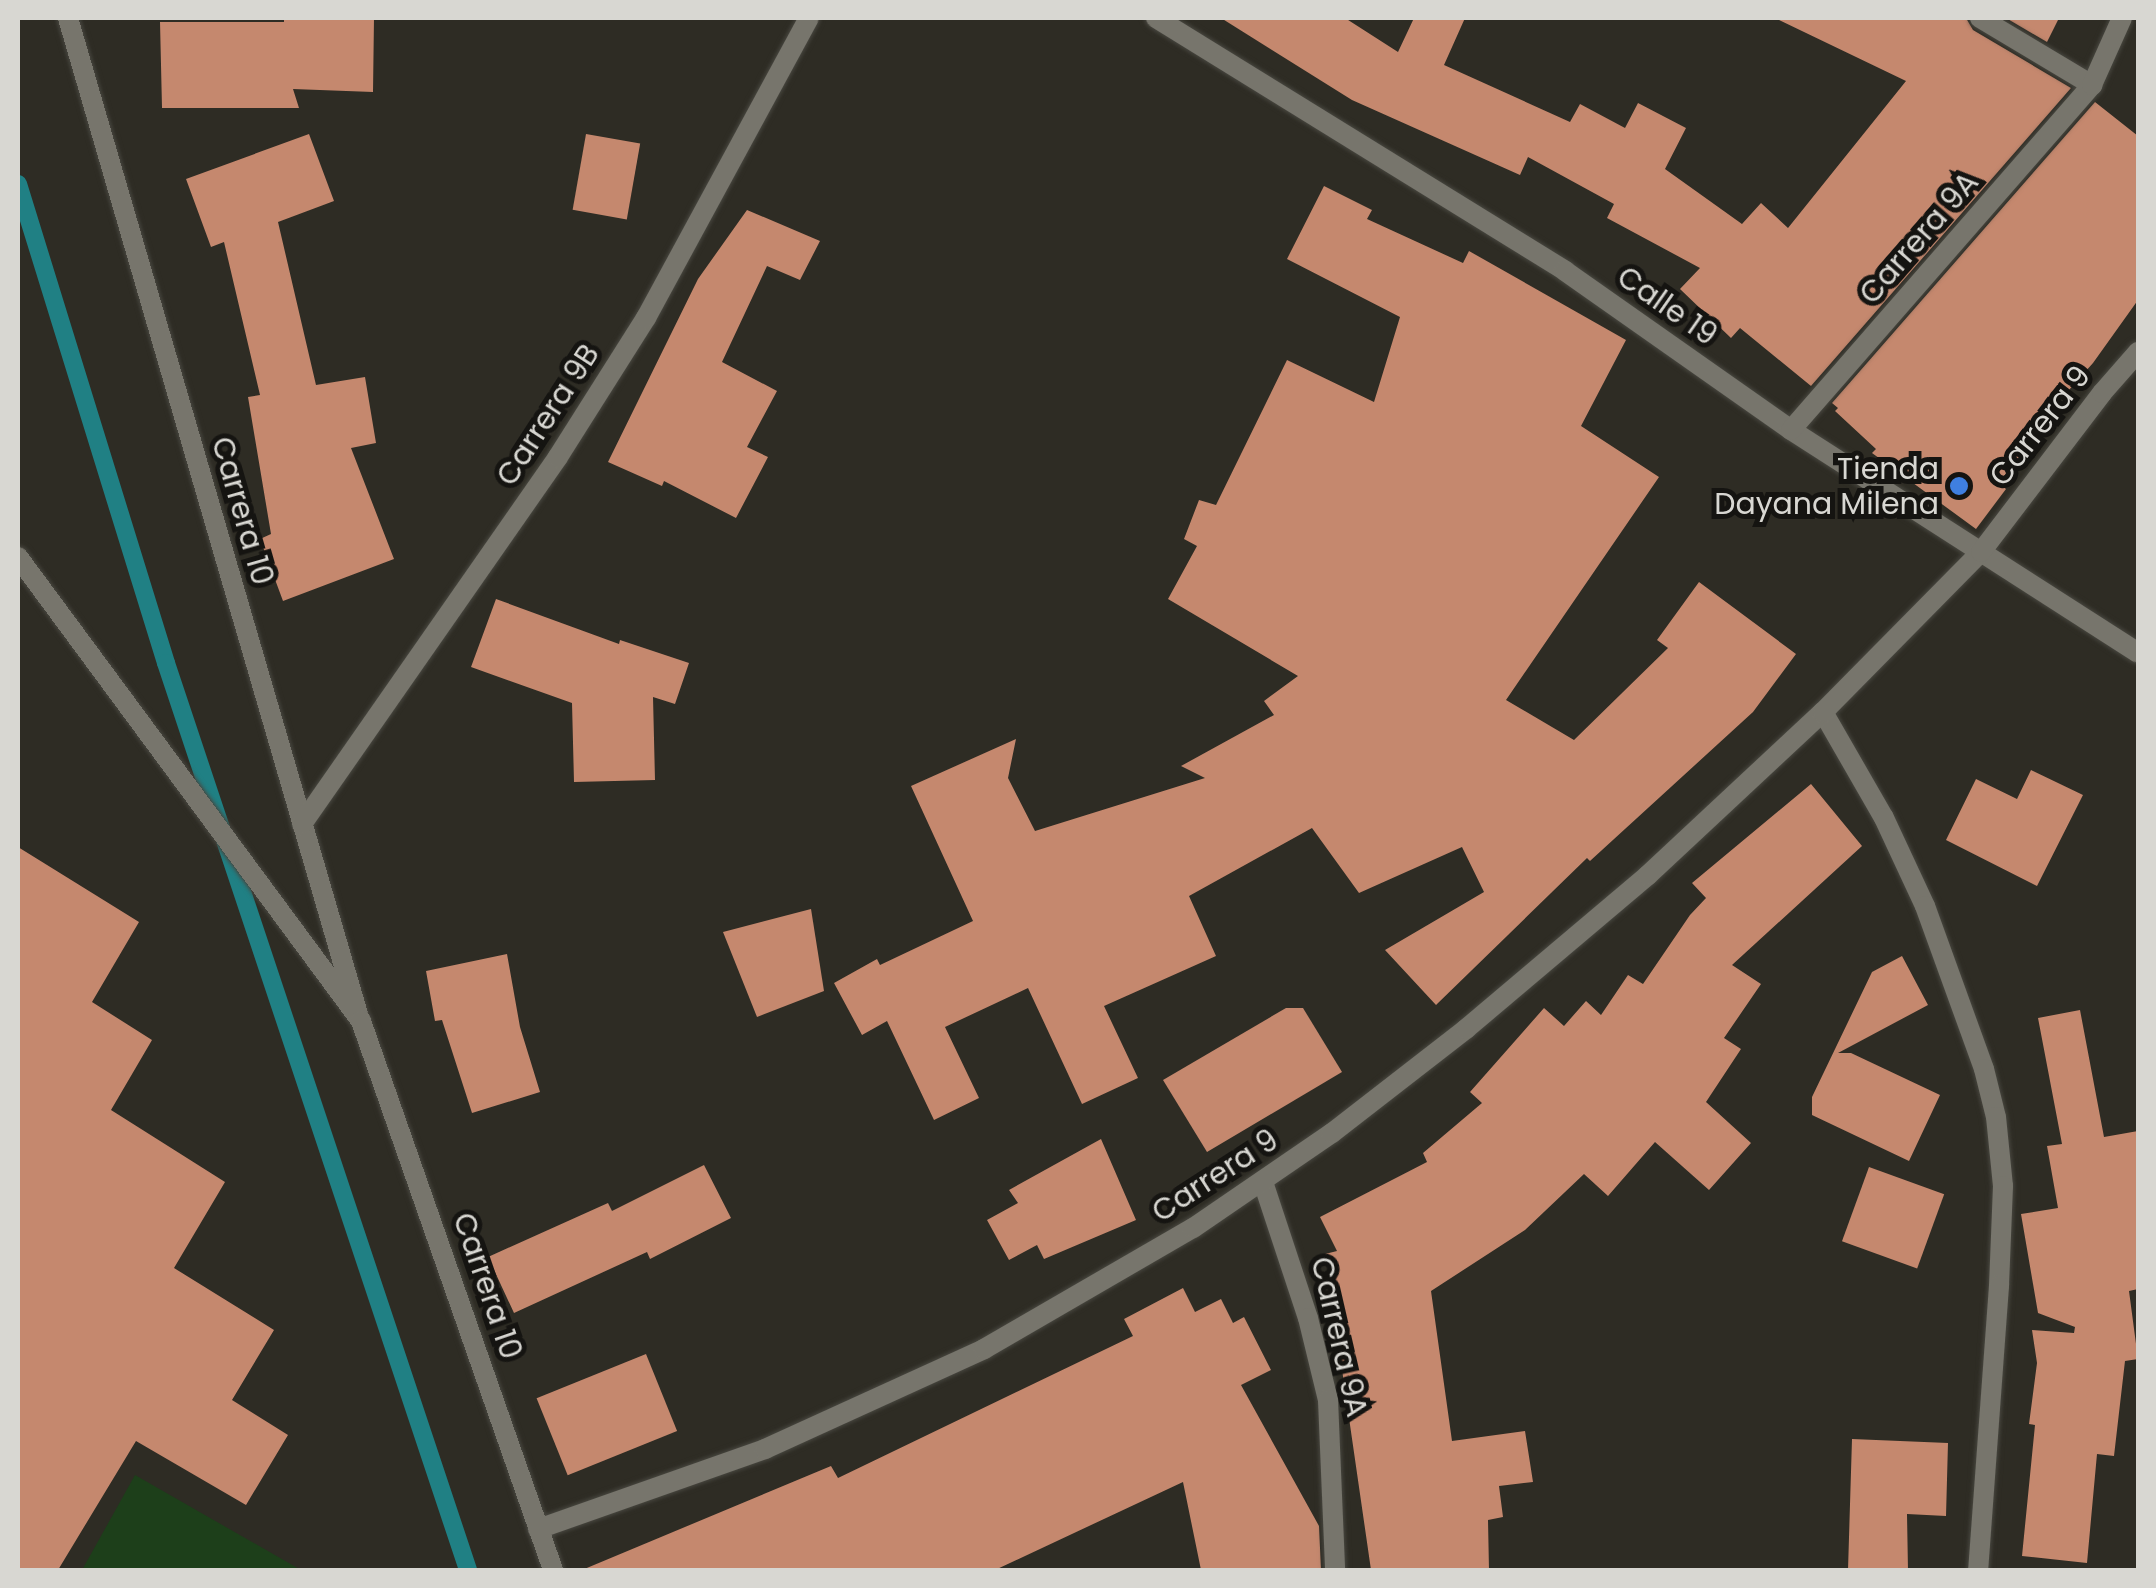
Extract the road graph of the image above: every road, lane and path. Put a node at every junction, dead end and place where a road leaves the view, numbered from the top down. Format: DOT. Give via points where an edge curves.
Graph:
graph roads {
  1 [pos="68,18"];
  2 [pos="808,18"];
  3 [pos="1156,18"];
  4 [pos="1980,18"];
  5 [pos="2122,18"];
  6 [pos="2092,86"];
  7 [pos="2138,352"];
  8 [pos="1791,430"];
  9 [pos="1981,552"];
  10 [pos="18,557"];
  11 [pos="2138,653"];
  12 [pos="1823,712"];
  13 [pos="302,824"];
  14 [pos="360,1021"];
  15 [pos="1264,1182"];
  16 [pos="538,1529"];
  17 [pos="553,1570"];
  18 [pos="1335,1570"];
  19 [pos="1978,1570"];
  1 -- 13 [label="street, Carrera 10"];
  2 -- 13 [label="street, Carrera 9B" via="627,349"];
  3 -- 8 [label="street, Calle 19" via="1564,271"];
  4 -- 6 [label="street"];
  5 -- 6 [label="street, Carrera 9A"];
  6 -- 8 [label="street, Carrera 9A"];
  7 -- 9 [label="street, Carrera 9"];
  8 -- 9 [label="street, Calle 19"];
  9 -- 11 [label="street, Calle 19"];
  9 -- 12 [label="street, Carrera 9"];
  10 -- 14 [label="street, Carrera 10"];
  12 -- 15 [label="street, Carrera 9" via="1648,875 1481,1016"];
  12 -- 19 [label="street" via="1925,906 1996,1118 2000,1269"];
  13 -- 14 [label="street, Carrera 10"];
  14 -- 16 [label="street, Carrera 10"];
  15 -- 16 [label="street, Carrera 9" via="1090,1290 876,1401 669,1486"];
  15 -- 18 [label="street, Carrera 9A" via="1328,1400"];
  16 -- 17 [label="street, Carrera 10"];
}
